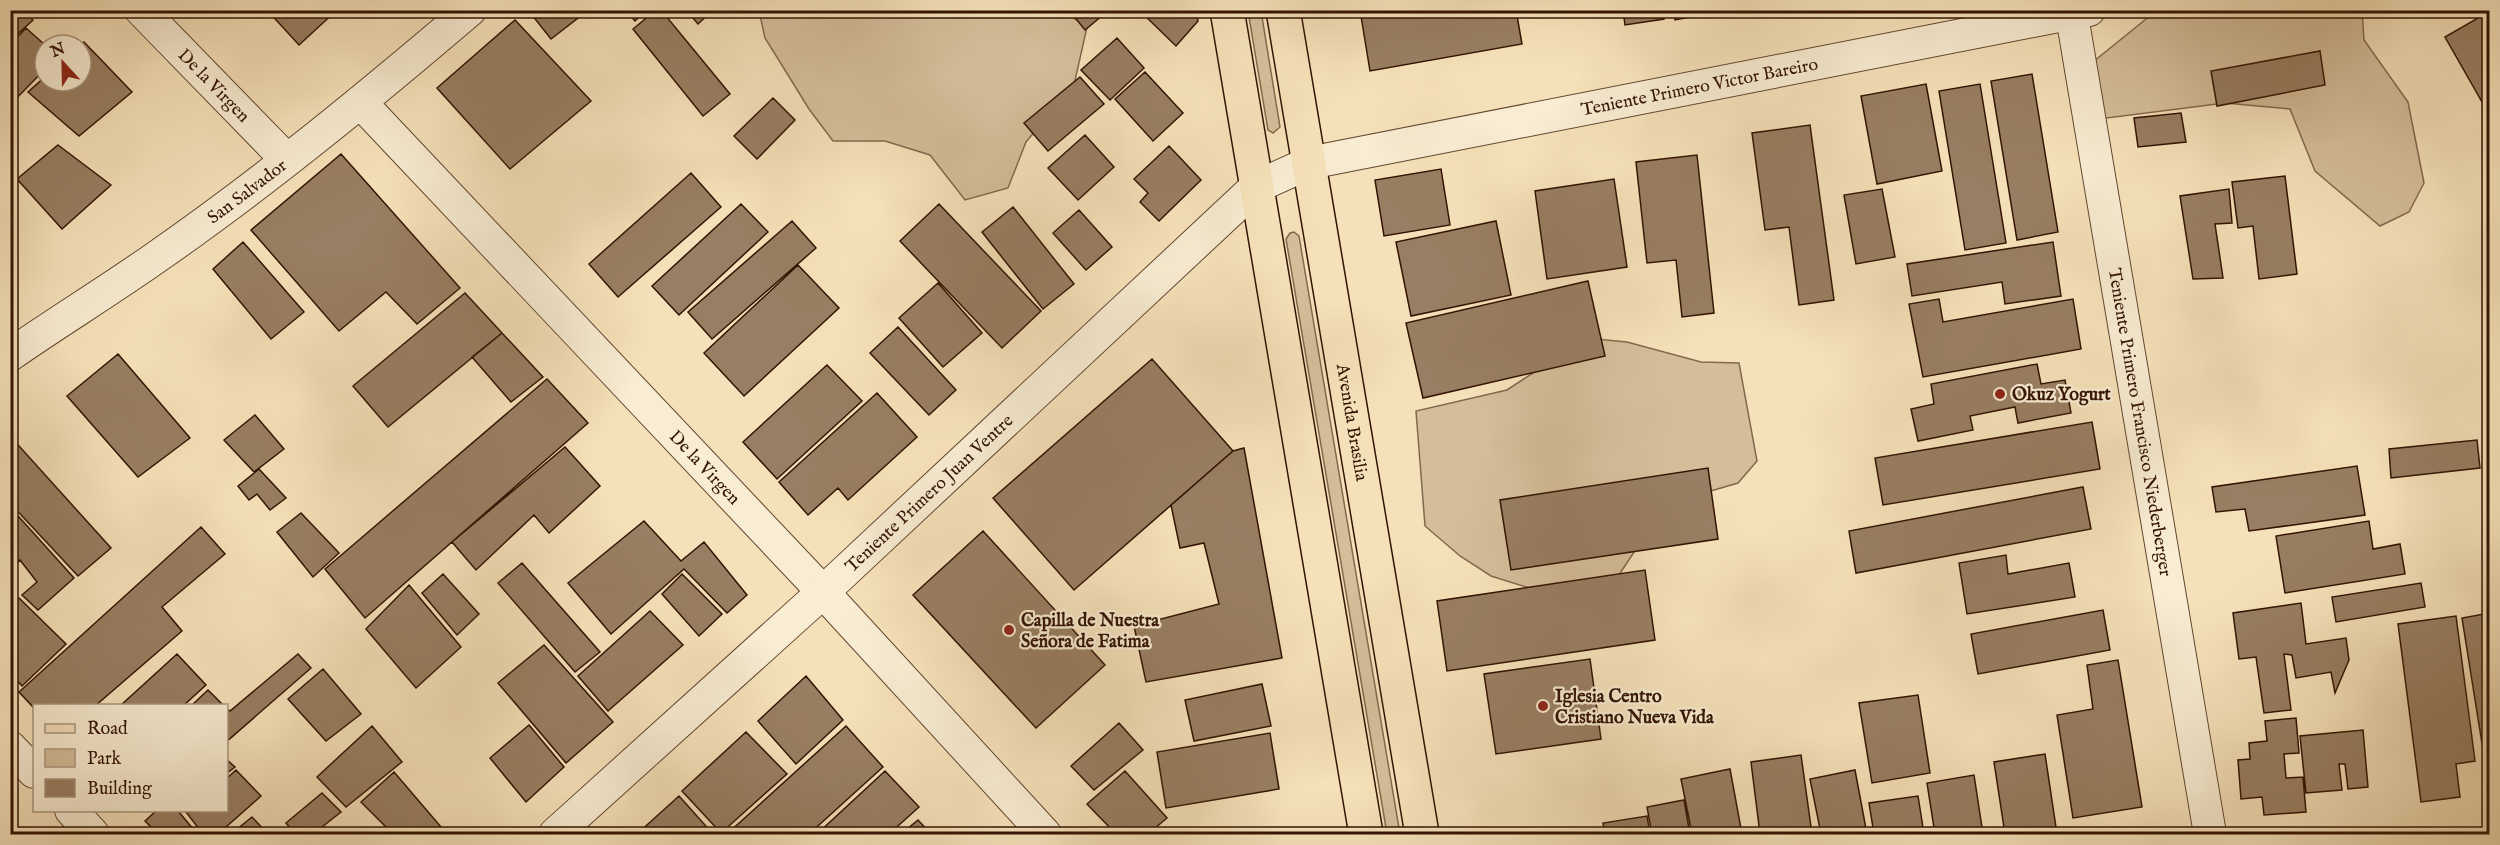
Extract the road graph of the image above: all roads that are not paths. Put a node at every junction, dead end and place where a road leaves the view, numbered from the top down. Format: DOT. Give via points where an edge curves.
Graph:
graph roads {
  1 [pos="141,10"];
  2 [pos="470,10"];
  3 [pos="1227,10"];
  4 [pos="1283,10"];
  5 [pos="2077,12"];
  6 [pos="361,103"];
  7 [pos="287,160"];
  8 [pos="1309,163"];
  9 [pos="1256,187"];
  10 [pos="10,355"];
  11 [pos="823,592"];
  12 [pos="10,747"];
  13 [pos="33,771"];
  14 [pos="72,812"];
  15 [pos="93,834"];
  16 [pos="555,834"];
  17 [pos="1045,834"];
  18 [pos="1366,834"];
  19 [pos="1422,834"];
  20 [pos="2210,834"];
  1 -- 7 [label="street, De la Virgen"];
  2 -- 6 [label="street, San Salvador"];
  3 -- 9 [label="main road"];
  4 -- 8 [label="main road, Avenida Brasilia"];
  5 -- 8 [label="street, Teniente Primero Victor Bareiro"];
  5 -- 20 [label="street, Teniente Primero Francisco Niederberger"];
  6 -- 7 [label="street, San Salvador"];
  6 -- 11 [label="street, De la Virgen"];
  7 -- 10 [label="street, San Salvador" via="159,255"];
  8 -- 9 [label="street, Teniente Primero Juan Ventre"];
  8 -- 19 [label="main road, Avenida Brasilia"];
  9 -- 11 [label="street, Teniente Primero Juan Ventre"];
  9 -- 18 [label="main road"];
  11 -- 16 [label="street, Teniente Primero Juan Ventre"];
  11 -- 17 [label="street, De la Virgen"];
  12 -- 13 [label="street"];
  14 -- 15 [label="street"];
}
